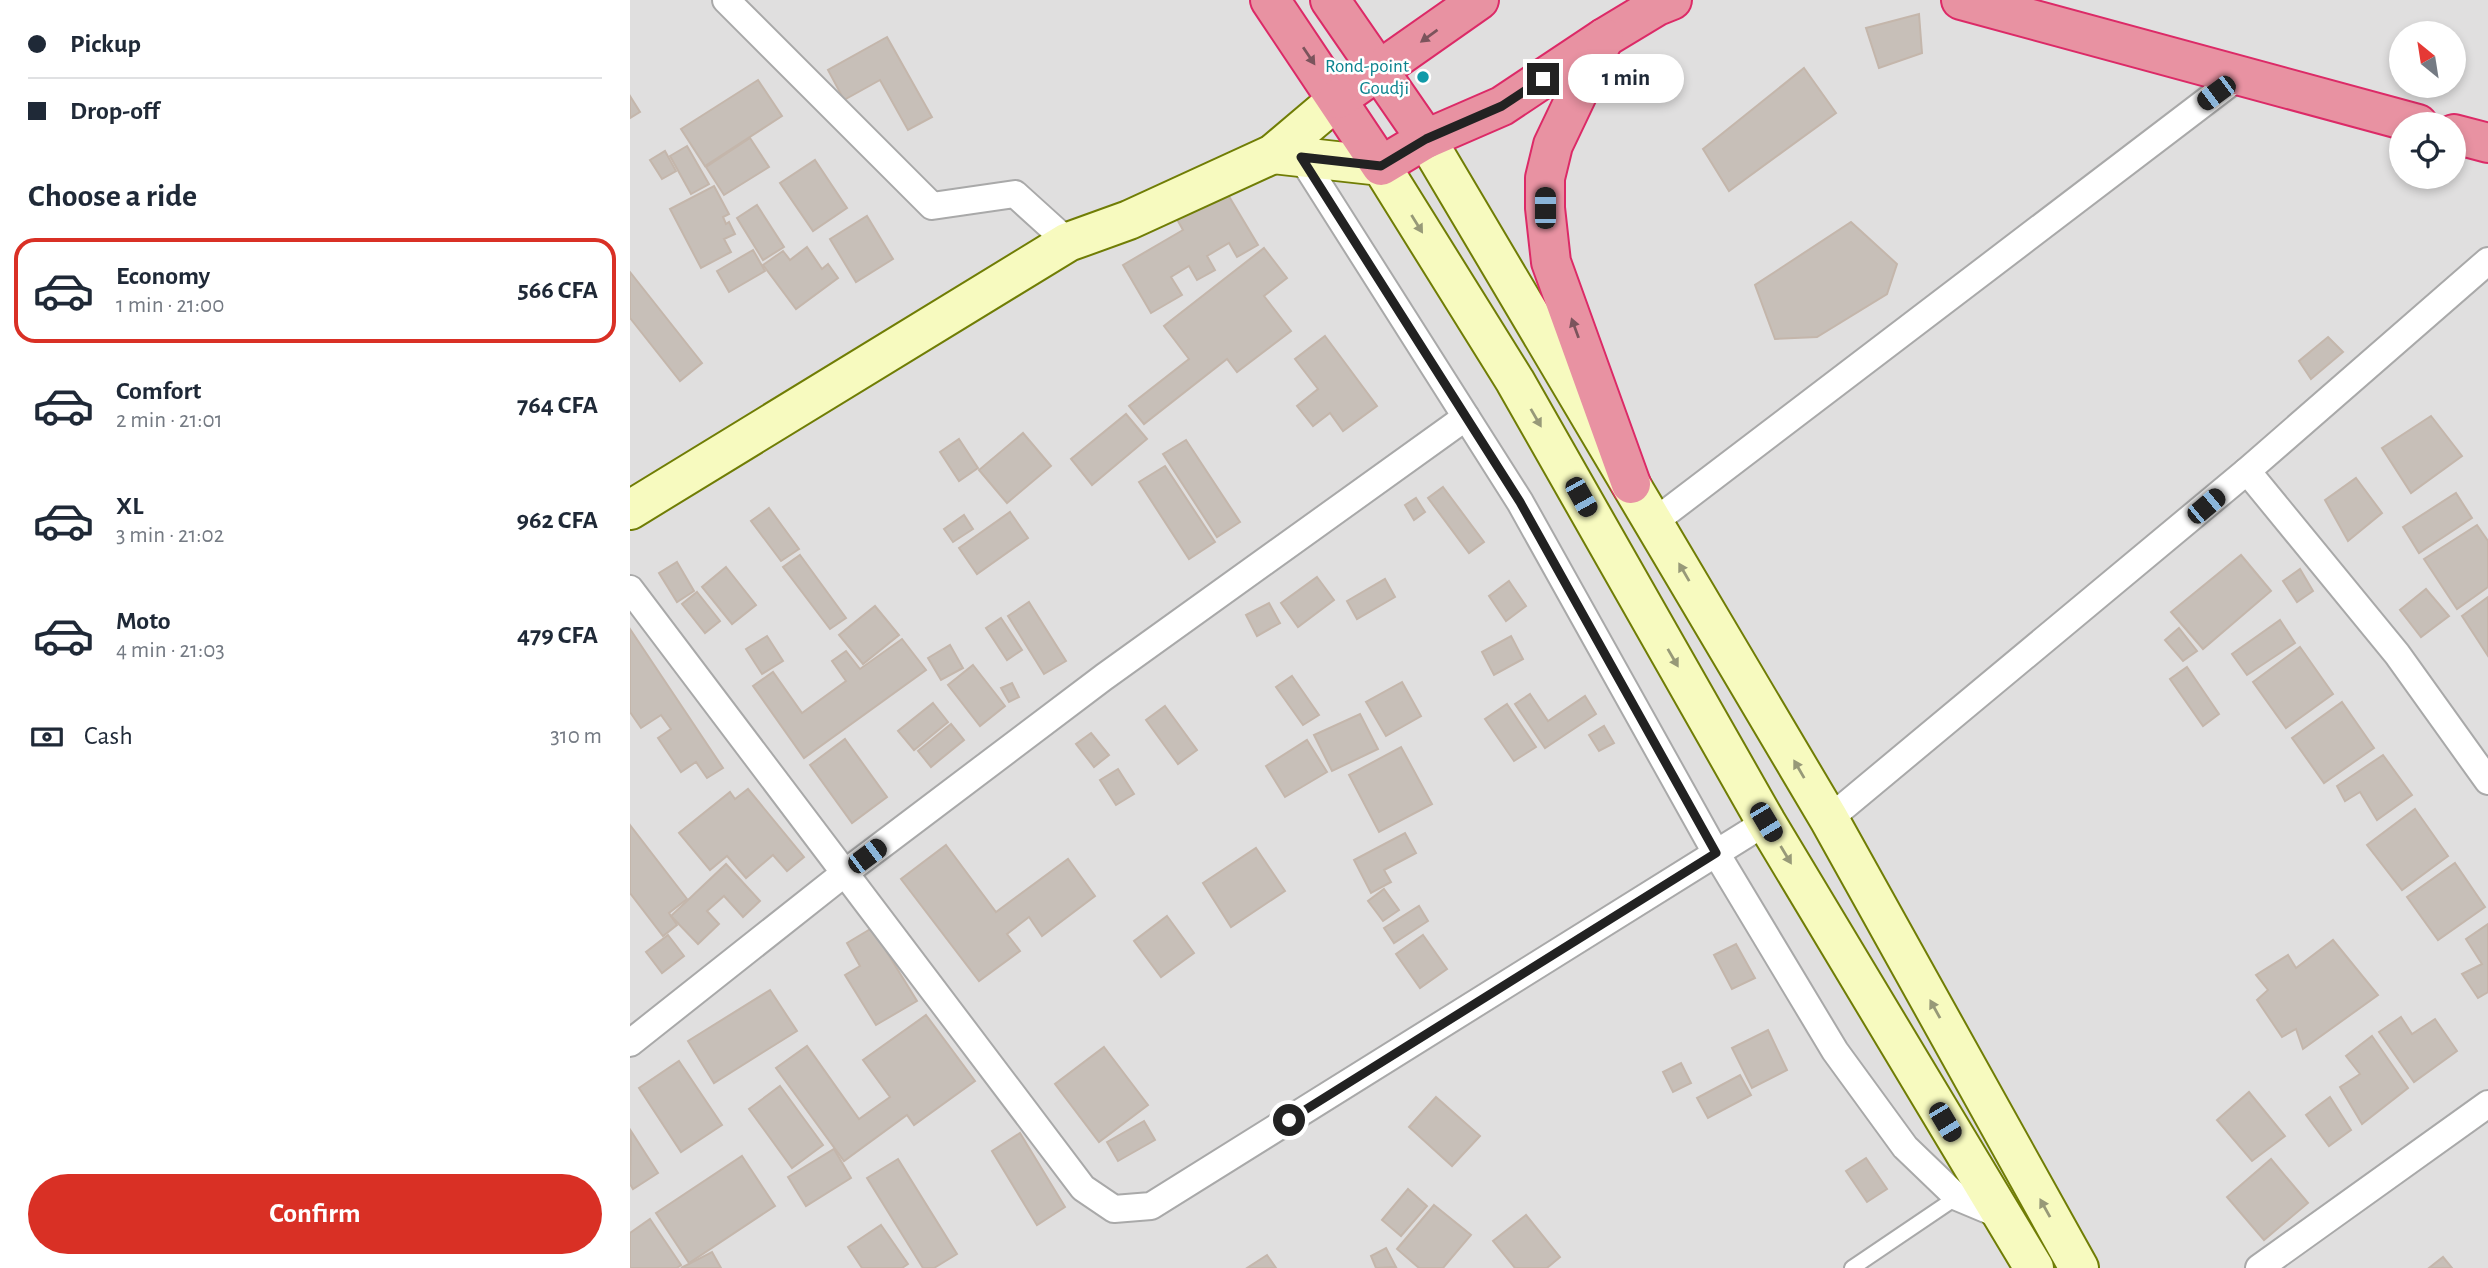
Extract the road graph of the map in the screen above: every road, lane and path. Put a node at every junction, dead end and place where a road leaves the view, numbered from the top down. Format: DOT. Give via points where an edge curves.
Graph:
graph roads {
  1 [pos="726,0"];
  2 [pos="1270,0"];
  3 [pos="1330,0"];
  4 [pos="1479,0"];
  5 [pos="1672,0"];
  6 [pos="1961,0"];
  7 [pos="1604,38"];
  8 [pos="1379,72"];
  9 [pos="2238,77"];
  10 [pos="1338,99"];
  11 [pos="2389,116"];
  12 [pos="2466,137"];
  13 [pos="1426,139"];
  14 [pos="2488,143"];
  15 [pos="1287,155"];
  16 [pos="1381,166"];
  17 [pos="1068,242"];
  18 [pos="2488,261"];
  19 [pos="1466,417"];
  20 [pos="2248,471"];
  21 [pos="1631,484"];
  22 [pos="630,510"];
  23 [pos="1654,522"];
  24 [pos="630,589"];
  25 [pos="2488,781"];
  26 [pos="1829,819"];
  27 [pos="1766,822"];
  28 [pos="1716,853"];
  29 [pos="846,873"];
  30 [pos="630,1043"];
  31 [pos="2488,1104"];
  32 [pos="1957,1197"];
  33 [pos="2000,1215"];
  34 [pos="1852,1268"];
  35 [pos="2034,1268"];
  36 [pos="2078,1268"];
  37 [pos="2259,1268"];
  1 -- 17 [label="street" via="932,206 1014,194"];
  2 -- 10 [label="highway, one-way"];
  3 -- 8 [label="highway"];
  4 -- 8 [label="highway, one-way"];
  5 -- 7 [label="highway"];
  6 -- 9 [label="highway"];
  7 -- 13 [label="highway" via="1502,106"];
  21 -- 7 [label="highway, one-way" via="1551,262 1545,208 1545,178 1553,145"];
  8 -- 10 [label="highway"];
  8 -- 13 [label="highway"];
  9 -- 11 [label="highway"];
  9 -- 23 [label="street"];
  10 -- 15 [label="main road"];
  10 -- 16 [label="highway"];
  12 -- 14 [label="highway"];
  13 -- 16 [label="highway"];
  13 -- 21 [label="main road"];
  15 -- 16 [label="main road"];
  15 -- 17 [label="main road"];
  15 -- 19 [label="street"];
  16 -- 27 [label="main road, one-way" via="1515,381"];
  17 -- 22 [label="main road"];
  18 -- 20 [label="street"];
  19 -- 28 [label="street" via="1520,502"];
  19 -- 29 [label="street" via="1104,677"];
  20 -- 25 [label="street" via="2397,654"];
  20 -- 26 [label="street"];
  21 -- 23 [label="main road"];
  26 -- 23 [label="main road, one-way"];
  24 -- 29 [label="street"];
  36 -- 26 [label="main road, one-way"];
  27 -- 28 [label="street"];
  27 -- 33 [label="main road, one-way"];
  28 -- 29 [label="street" via="1152,1206 1114,1209 1083,1188"];
  28 -- 32 [label="street" via="1835,1051 1905,1147"];
  29 -- 30 [label="street"];
  31 -- 37 [label="street"];
  32 -- 33 [label="street"];
  32 -- 34 [label="lane"];
  33 -- 35 [label="main road"];
}
